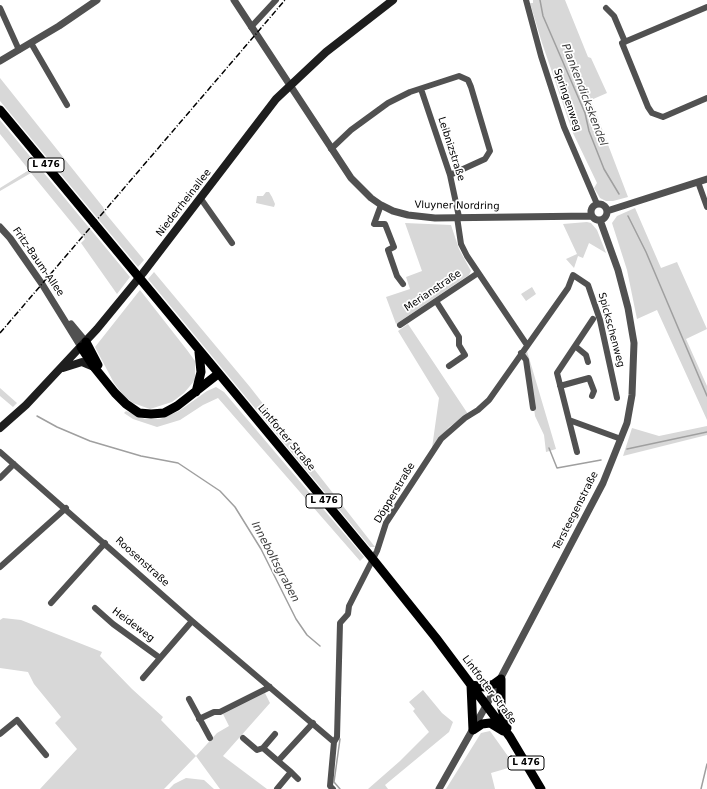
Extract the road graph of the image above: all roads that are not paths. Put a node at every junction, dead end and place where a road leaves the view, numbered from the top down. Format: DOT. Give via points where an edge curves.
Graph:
graph roads {
  1 [pos="97,0"];
  2 [pos="234,0"];
  3 [pos="276,0"];
  4 [pos="393,0"];
  5 [pos="526,0"];
  6 [pos="707,7"];
  7 [pos="0,8"];
  8 [pos="606,8"];
  9 [pos="251,27"];
  10 [pos="31,43"];
  11 [pos="624,43"];
  12 [pos="19,50"];
  13 [pos="0,61"];
  14 [pos="290,84"];
  15 [pos="421,89"];
  16 [pos="707,98"];
  17 [pos="67,105"];
  18 [pos="0,110"];
  19 [pos="331,149"];
  20 [pos="450,175"];
  21 [pos="707,179"];
  22 [pos="698,182"];
  23 [pos="200,199"];
  24 [pos="596,204"];
  25 [pos="381,205"];
  26 [pos="707,207"];
  27 [pos="607,211"];
  28 [pos="591,216"];
  29 [pos="458,217"];
  30 [pos="600,220"];
  31 [pos="0,227"];
  32 [pos="232,243"];
  33 [pos="478,273"];
  34 [pos="573,276"];
  35 [pos="403,284"];
  36 [pos="436,301"];
  37 [pos="593,319"];
  38 [pos="400,325"];
  39 [pos="84,344"];
  40 [pos="527,345"];
  41 [pos="575,346"];
  42 [pos="198,351"];
  43 [pos="522,353"];
  44 [pos="588,362"];
  45 [pos="449,366"];
  46 [pos="94,367"];
  47 [pos="60,369"];
  48 [pos="218,374"];
  49 [pos="102,375"];
  50 [pos="560,386"];
  51 [pos="196,392"];
  52 [pos="592,396"];
  53 [pos="617,398"];
  54 [pos="532,408"];
  55 [pos="568,420"];
  56 [pos="0,428"];
  57 [pos="621,439"];
  58 [pos="0,452"];
  59 [pos="577,452"];
  60 [pos="14,464"];
  61 [pos="0,478"];
  62 [pos="66,508"];
  63 [pos="105,543"];
  64 [pos="0,567"];
  65 [pos="51,603"];
  66 [pos="95,608"];
  67 [pos="192,621"];
  68 [pos="160,658"];
  69 [pos="143,678"];
  70 [pos="501,679"];
  71 [pos="471,684"];
  72 [pos="270,687"];
  73 [pos="189,699"];
  74 [pos="487,704"];
  75 [pos="199,719"];
  76 [pos="313,723"];
  77 [pos="472,730"];
  78 [pos="0,734"];
  79 [pos="275,734"];
  80 [pos="510,737"];
  81 [pos="210,738"];
  82 [pos="243,738"];
  83 [pos="334,742"];
  84 [pos="263,748"];
  85 [pos="46,755"];
  86 [pos="278,762"];
  87 [pos="291,772"];
  88 [pos="298,779"];
  89 [pos="331,787"];
  90 [pos="277,789"];
  91 [pos="438,789"];
  92 [pos="541,789"];
  1 -- 10 [label="street"];
  2 -- 9 [label="street, Vluyner Nordring"];
  3 -- 9 [label="street"];
  4 -- 14 [label="main road, Niederrheinallee" via="326,52"];
  5 -- 24 [label="street, Springenweg" via="564,127"];
  6 -- 11 [label="street"];
  7 -- 12 [label="street"];
  8 -- 11 [label="street" via="614,16"];
  9 -- 14 [label="street, Vluyner Nordring"];
  10 -- 12 [label="street"];
  10 -- 17 [label="street"];
  11 -- 16 [label="street" via="652,113 663,117"];
  12 -- 13 [label="street"];
  14 -- 19 [label="street, Vluyner Nordring"];
  14 -- 23 [label="main road, Niederrheinallee"];
  15 -- 19 [label="street" via="404,94 381,108 351,130"];
  15 -- 20 [label="street, Leibnizstraße"];
  15 -- 20 [label="street" via="458,76 468,80 471,87 490,151 484,159"];
  18 -- 42 [label="main road, Lintforter Straße / L 476"];
  19 -- 25 [label="street, Vluyner Nordring" via="361,189"];
  20 -- 29 [label="street, Leibnizstraße"];
  21 -- 22 [label="street"];
  22 -- 26 [label="street"];
  22 -- 27 [label="street"];
  23 -- 32 [label="street"];
  23 -- 39 [label="main road, Niederrheinallee"];
  24 -- 27 [label="street" via="604,205"];
  24 -- 28 [label="street" via="591,208"];
  25 -- 29 [label="street, Vluyner Nordring" via="408,215"];
  25 -- 35 [label="street" via="374,224 386,224 394,247 388,250 397,276"];
  27 -- 30 [label="street"];
  28 -- 29 [label="street, Vluyner Nordring"];
  28 -- 30 [label="street"];
  29 -- 33 [label="street" via="462,244"];
  30 -- 57 [label="street, Tersteegenstraße" via="618,270 634,343 632,395"];
  31 -- 39 [label="street, Fritz-Baum-Allee"];
  33 -- 36 [label="street, Merianstraße"];
  33 -- 40 [label="street"];
  34 -- 40 [label="street, Döpperstraße" via="568,288"];
  34 -- 53 [label="street, Spickschenweg" via="588,285 600,320"];
  36 -- 38 [label="street, Merianstraße"];
  36 -- 45 [label="street" via="459,337 459,346 465,355"];
  37 -- 41 [label="street"];
  39 -- 46 [label="main road"];
  39 -- 47 [label="main road, Niederrheinallee"];
  39 -- 49 [label="main road"];
  40 -- 43 [label="street, Döpperstraße"];
  41 -- 44 [label="street" via="586,355"];
  41 -- 50 [label="street" via="557,373"];
  42 -- 48 [label="main road, Lintforter Straße / L 476"];
  42 -- 51 [label="main road" via="201,372"];
  43 -- 54 [label="street" via="526,360"];
  43 -- 83 [label="street, Döpperstraße" via="489,400 441,439 386,523 377,551 349,606 348,614 340,623 337,737"];
  46 -- 47 [label="main road" via="82,362"];
  46 -- 49 [label="main road"];
  47 -- 56 [label="main road, Niederrheinallee"];
  48 -- 51 [label="main road"];
  48 -- 71 [label="main road, Lintforter Straße / L 476" via="373,560"];
  49 -- 51 [label="main road" via="126,404 139,412 164,412"];
  50 -- 52 [label="street" via="590,378 594,391"];
  50 -- 55 [label="street"];
  55 -- 57 [label="street"];
  55 -- 59 [label="street"];
  57 -- 70 [label="street, Tersteegenstraße" via="603,483"];
  58 -- 60 [label="street, Roosenstraße"];
  60 -- 61 [label="street"];
  60 -- 62 [label="street, Roosenstraße"];
  62 -- 63 [label="street, Roosenstraße"];
  62 -- 64 [label="street"];
  63 -- 65 [label="street"];
  63 -- 67 [label="street, Roosenstraße"];
  66 -- 68 [label="street, Heideweg"];
  67 -- 68 [label="street"];
  67 -- 72 [label="street, Roosenstraße"];
  68 -- 69 [label="street"];
  70 -- 71 [label="main road" via="485,687"];
  70 -- 74 [label="street, Tersteegenstraße"];
  70 -- 80 [label="main road" via="501,705"];
  71 -- 74 [label="main road, Lintforter Straße / L 476"];
  71 -- 77 [label="main road"];
  72 -- 75 [label="street" via="220,712"];
  72 -- 76 [label="street, Roosenstraße"];
  73 -- 75 [label="street"];
  74 -- 77 [label="street, Tersteegenstraße"];
  74 -- 80 [label="main road, Lintforter Straße / L 476"];
  75 -- 81 [label="street"];
  76 -- 83 [label="street, Roosenstraße"];
  76 -- 86 [label="street"];
  77 -- 80 [label="main road" via="490,723"];
  77 -- 91 [label="street, Tersteegenstraße"];
  78 -- 85 [label="street" via="17,720"];
  79 -- 84 [label="street"];
  80 -- 92 [label="main road, Lintforter Straße / L 476"];
  82 -- 84 [label="street" via="257,750"];
  83 -- 89 [label="street"];
  84 -- 86 [label="street"];
  86 -- 87 [label="street"];
  87 -- 88 [label="street"];
  87 -- 90 [label="street"];
}
